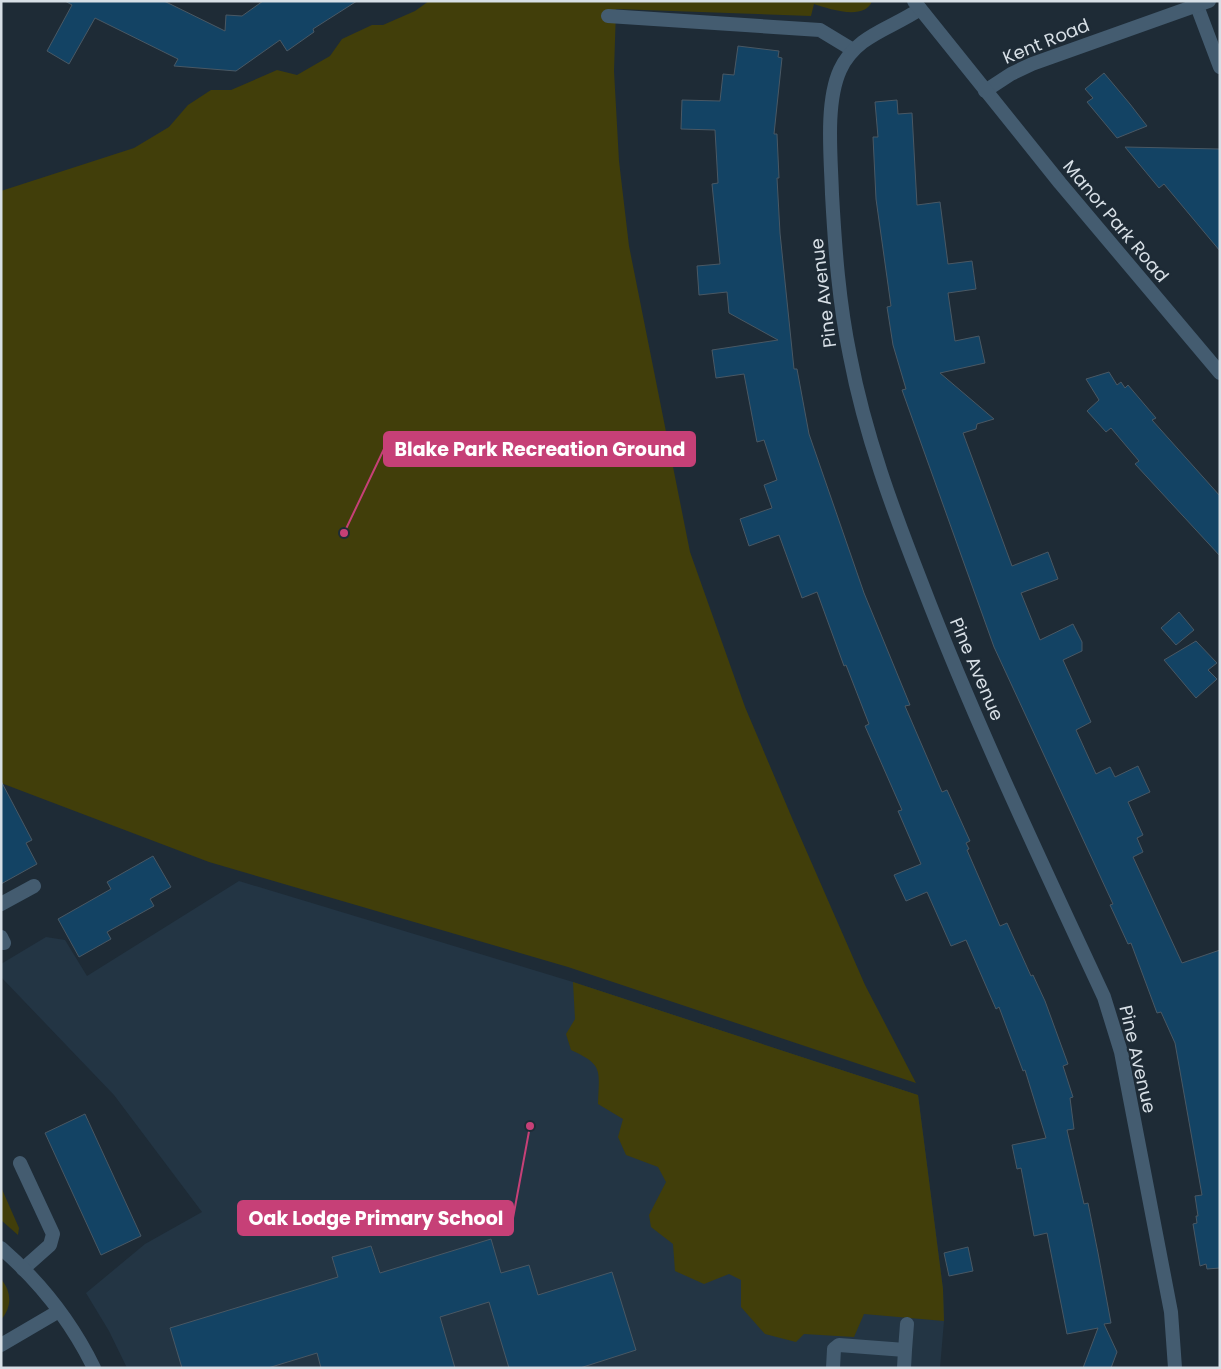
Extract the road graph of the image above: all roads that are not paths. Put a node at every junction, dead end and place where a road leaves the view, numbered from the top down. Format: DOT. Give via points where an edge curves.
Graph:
graph roads {
  1 [pos="1203,3"];
  2 [pos="917,5"];
  3 [pos="608,16"];
  4 [pos="853,50"];
  5 [pos="1220,67"];
  6 [pos="985,91"];
  7 [pos="1220,373"];
  8 [pos="34,886"];
  9 [pos="1,904"];
  10 [pos="20,1163"];
  11 [pos="1,1248"];
  12 [pos="23,1269"];
  13 [pos="59,1311"];
  14 [pos="907,1324"];
  15 [pos="1,1345"];
  16 [pos="905,1350"];
  17 [pos="94,1368"];
  18 [pos="833,1368"];
  19 [pos="904,1368"];
  20 [pos="1175,1368"];
  1 -- 5 [label="street"];
  1 -- 6 [label="street, Kent Road" via="1032,64"];
  2 -- 4 [label="street, Pine Avenue" via="905,19 876,32"];
  2 -- 6 [label="street, Manor Park Road"];
  3 -- 4 [label="street" via="820,30"];
  4 -- 20 [label="street, Pine Avenue" via="838,76 831,126 835,246 852,366 889,498 933,612 994,758 1104,997 1121,1052 1171,1312"];
  6 -- 7 [label="street, Manor Park Road"];
  8 -- 9 [label="street"];
  10 -- 12 [label="street" via="53,1234 50,1245"];
  11 -- 12 [label="street"];
  12 -- 13 [label="street"];
  13 -- 15 [label="street"];
  13 -- 17 [label="street"];
  14 -- 16 [label="street"];
  16 -- 18 [label="street" via="839,1345 834,1349"];
  16 -- 19 [label="street"];
}
